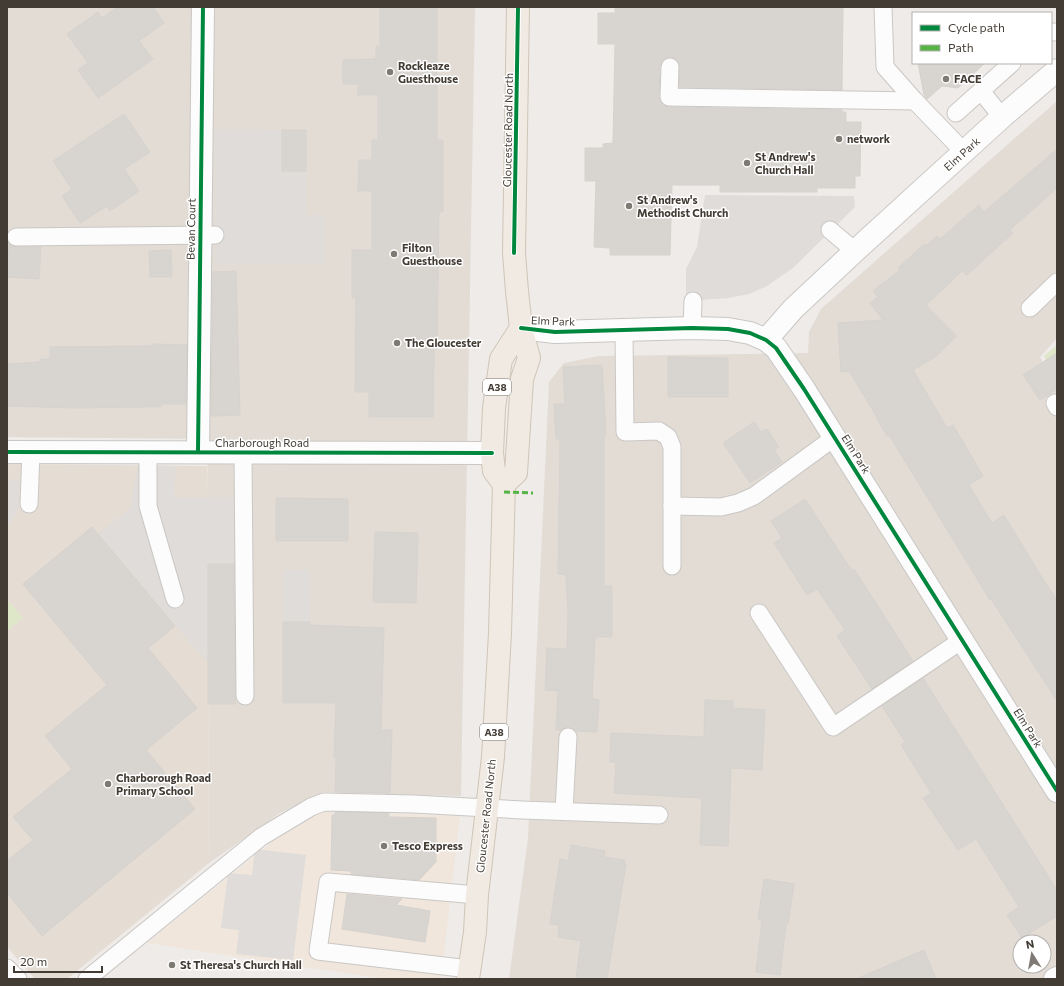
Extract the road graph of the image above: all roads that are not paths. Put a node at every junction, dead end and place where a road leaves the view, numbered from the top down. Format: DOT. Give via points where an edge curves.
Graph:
graph roads {
  1 [pos="203,7"];
  2 [pos="518,7"];
  3 [pos="883,7"];
  4 [pos="1011,64"];
  5 [pos="670,67"];
  6 [pos="1057,70"];
  7 [pos="981,90"];
  8 [pos="915,101"];
  9 [pos="956,113"];
  10 [pos="1002,117"];
  11 [pos="964,152"];
  12 [pos="830,230"];
  13 [pos="208,235"];
  14 [pos="16,237"];
  15 [pos="855,251"];
  16 [pos="1057,282"];
  17 [pos="693,301"];
  18 [pos="1030,308"];
  19 [pos="521,328"];
  20 [pos="692,328"];
  21 [pos="624,330"];
  22 [pos="766,340"];
  23 [pos="835,437"];
  24 [pos="7,452"];
  25 [pos="31,452"];
  26 [pos="148,452"];
  27 [pos="198,452"];
  28 [pos="243,453"];
  29 [pos="492,453"];
  30 [pos="504,484"];
  31 [pos="29,504"];
  32 [pos="672,506"];
  33 [pos="672,566"];
  34 [pos="175,599"];
  35 [pos="759,613"];
  36 [pos="962,640"];
  37 [pos="245,696"];
  38 [pos="568,737"];
  39 [pos="1057,791"];
  40 [pos="486,808"];
  41 [pos="564,811"];
  42 [pos="659,815"];
  43 [pos="477,895"];
  44 [pos="7,968"];
  45 [pos="469,974"];
  46 [pos="18,979"];
  47 [pos="88,979"];
  1 -- 13 [label="street, Bevan Court"];
  2 -- 19 [label="main road, Gloucester Road North / A38" via="514,253"];
  3 -- 8 [label="lane" via="885,67"];
  4 -- 7 [label="lane"];
  5 -- 8 [label="lane" via="669,98"];
  6 -- 10 [label="street, Elm Park"];
  7 -- 9 [label="lane"];
  7 -- 10 [label="lane"];
  8 -- 11 [label="lane"];
  10 -- 11 [label="street, Elm Park"];
  11 -- 15 [label="street, Elm Park"];
  12 -- 15 [label="lane"];
  13 -- 14 [label="lane"];
  13 -- 27 [label="street, Bevan Court"];
  15 -- 22 [label="street, Elm Park" via="793,309"];
  16 -- 18 [label="lane"];
  17 -- 20 [label="lane"];
  19 -- 21 [label="street, Elm Park" via="555,332"];
  19 -- 29 [label="main road, A38" via="501,359 494,408"];
  19 -- 30 [label="main road, Gloucester Road North / A38" via="529,358 522,379 516,474"];
  20 -- 21 [label="street, Elm Park"];
  20 -- 22 [label="street, Elm Park" via="728,329 750,333"];
  21 -- 32 [label="lane" via="625,432 659,431 668,437 672,447"];
  22 -- 23 [label="street, Elm Park" via="785,359"];
  23 -- 32 [label="lane" via="754,496 738,504 713,507"];
  23 -- 36 [label="street, Elm Park"];
  24 -- 25 [label="street, Charborough Road"];
  25 -- 26 [label="street, Charborough Road"];
  25 -- 31 [label="lane"];
  26 -- 27 [label="street, Charborough Road"];
  26 -- 34 [label="lane" via="148,506"];
  27 -- 28 [label="street, Charborough Road"];
  28 -- 29 [label="street, Charborough Road"];
  28 -- 37 [label="lane"];
  29 -- 30 [label="main road, A38" via="494,471"];
  30 -- 40 [label="main road, Gloucester Road North / A38" via="493,757"];
  32 -- 33 [label="lane"];
  35 -- 36 [label="lane" via="833,727"];
  36 -- 39 [label="street, Elm Park"];
  38 -- 41 [label="lane"];
  40 -- 41 [label="lane"];
  40 -- 43 [label="main road, Gloucester Road North / A38"];
  40 -- 47 [label="lane" via="324,802 311,807 261,837"];
  41 -- 42 [label="lane"];
  43 -- 45 [label="main road, Gloucester Road North / A38"];
  43 -- 45 [label="lane" via="328,882 318,951"];
  44 -- 46 [label="lane"];
}
